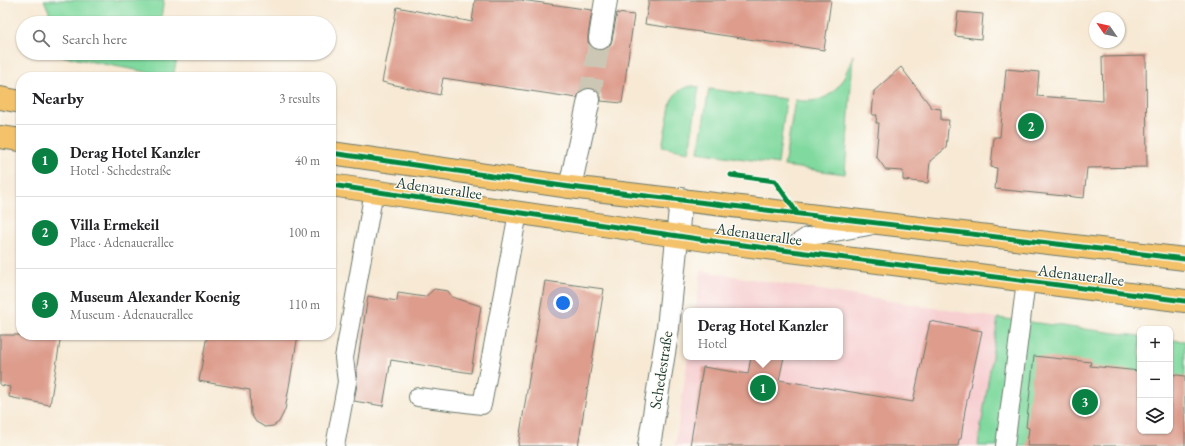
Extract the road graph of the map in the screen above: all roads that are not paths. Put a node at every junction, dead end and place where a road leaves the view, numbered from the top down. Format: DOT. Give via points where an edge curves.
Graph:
graph roads {
  1 [pos="606,0"];
  2 [pos="600,38"];
  3 [pos="0,98"];
  4 [pos="589,100"];
  5 [pos="16,101"];
  6 [pos="0,137"];
  7 [pos="16,139"];
  8 [pos="336,154"];
  9 [pos="336,186"];
  10 [pos="570,187"];
  11 [pos="374,191"];
  12 [pos="681,199"];
  13 [pos="518,213"];
  14 [pos="881,223"];
  15 [pos="677,235"];
  16 [pos="786,251"];
  17 [pos="1185,259"];
  18 [pos="1026,281"];
  19 [pos="1185,301"];
  20 [pos="418,397"];
  21 [pos="335,446"];
  22 [pos="649,446"];
  23 [pos="1005,446"];
  1 -- 2 [label="street"];
  3 -- 5 [label="main road"];
  4 -- 10 [label="street"];
  6 -- 7 [label="main road"];
  8 -- 10 [label="main road, Adenauerallee"];
  9 -- 11 [label="main road, Adenauerallee"];
  10 -- 12 [label="main road, Adenauerallee"];
  11 -- 13 [label="main road, Adenauerallee"];
  11 -- 21 [label="lane" via="344,358 347,382"];
  12 -- 14 [label="main road, Adenauerallee"];
  12 -- 15 [label="street, Schedestraße"];
  13 -- 15 [label="main road, Adenauerallee"];
  13 -- 20 [label="lane" via="482,405"];
  14 -- 16 [label="lane" via="807,237"];
  14 -- 17 [label="main road, Adenauerallee"];
  15 -- 16 [label="main road, Adenauerallee"];
  15 -- 22 [label="street, Schedestraße" via="668,328"];
  16 -- 18 [label="main road, Adenauerallee"];
  18 -- 19 [label="main road, Adenauerallee"];
  18 -- 23 [label="lane"];
}
